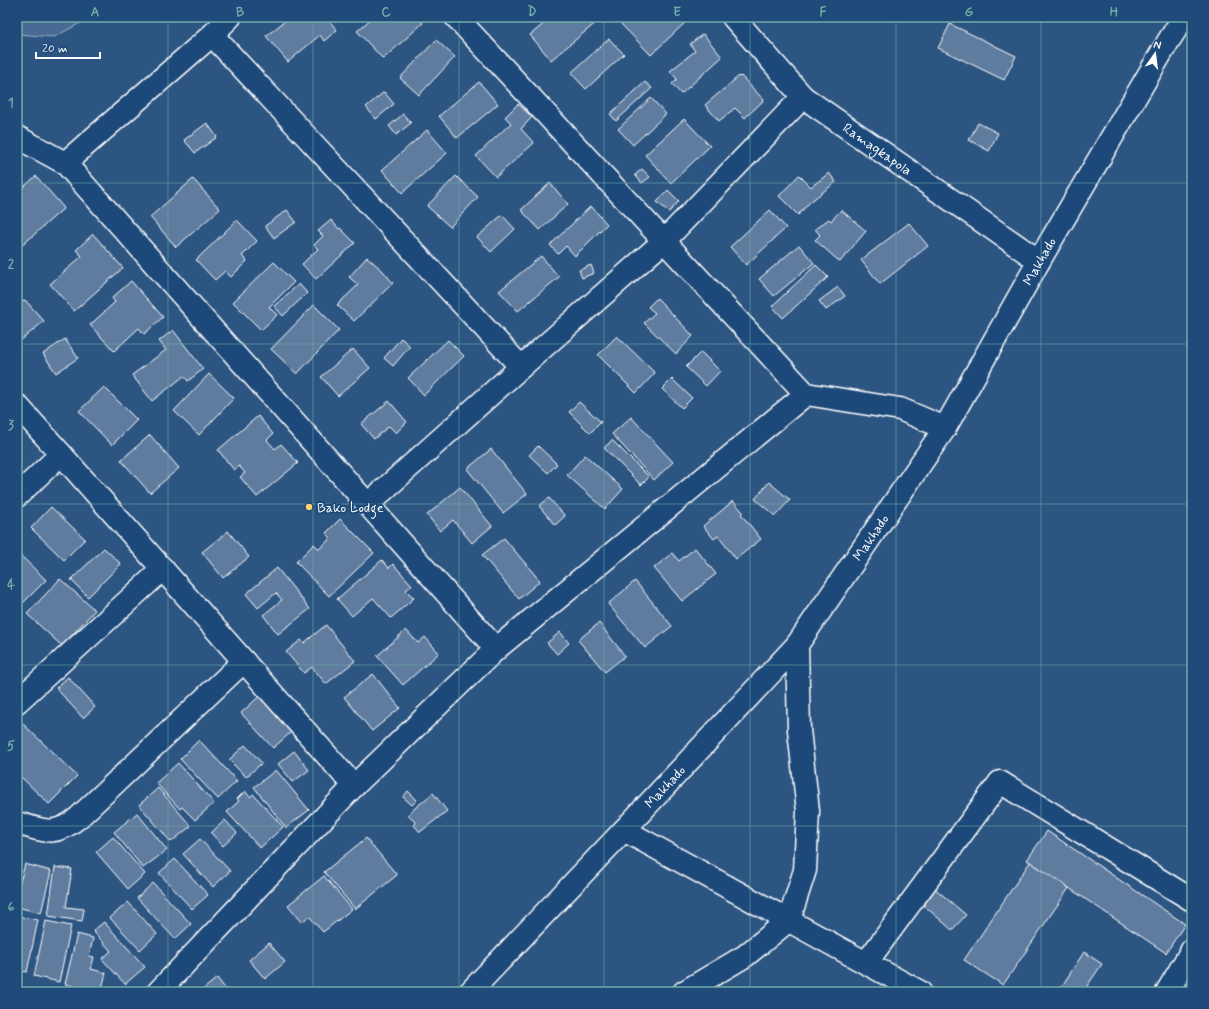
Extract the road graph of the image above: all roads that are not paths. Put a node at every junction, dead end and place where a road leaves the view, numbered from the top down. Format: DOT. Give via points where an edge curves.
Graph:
graph roads {
  1 [pos="230,17"];
  2 [pos="456,17"];
  3 [pos="733,17"];
  4 [pos="1184,17"];
  5 [pos="212,35"];
  6 [pos="803,97"];
  7 [pos="17,137"];
  8 [pos="65,163"];
  9 [pos="664,241"];
  10 [pos="1039,261"];
  11 [pos="521,366"];
  12 [pos="806,394"];
  13 [pos="17,406"];
  14 [pos="944,428"];
  15 [pos="61,454"];
  16 [pos="17,496"];
  17 [pos="368,504"];
  18 [pos="163,570"];
  19 [pos="797,645"];
  20 [pos="496,649"];
  21 [pos="244,661"];
  22 [pos="17,702"];
  23 [pos="354,786"];
  24 [pos="17,823"];
  25 [pos="624,830"];
  26 [pos="1192,900"];
  27 [pos="789,920"];
  28 [pos="1192,950"];
  29 [pos="866,963"];
  30 [pos="158,992"];
  31 [pos="470,992"];
  32 [pos="684,992"];
  33 [pos="920,992"];
  34 [pos="1167,992"];
  1 -- 5 [label="street"];
  2 -- 9 [label="street"];
  3 -- 6 [label="street, Ramagkapola"];
  4 -- 10 [label="street, Makhado"];
  5 -- 8 [label="street"];
  5 -- 11 [label="street"];
  6 -- 9 [label="street"];
  6 -- 10 [label="street, Ramagkapola"];
  7 -- 8 [label="street"];
  8 -- 17 [label="street"];
  9 -- 11 [label="street"];
  9 -- 12 [label="street"];
  10 -- 14 [label="street, Makhado"];
  11 -- 17 [label="street"];
  12 -- 14 [label="street" via="900,409"];
  12 -- 20 [label="street"];
  13 -- 15 [label="street"];
  14 -- 19 [label="street, Makhado"];
  15 -- 16 [label="street"];
  15 -- 18 [label="street"];
  17 -- 20 [label="street"];
  18 -- 21 [label="street"];
  18 -- 22 [label="street"];
  19 -- 25 [label="street, Makhado"];
  19 -- 27 [label="street" via="800,730 808,811 805,870"];
  20 -- 23 [label="street"];
  21 -- 23 [label="street"];
  21 -- 24 [label="street" via="69,825 45,832"];
  23 -- 30 [label="street"];
  25 -- 27 [label="street"];
  25 -- 31 [label="street, Makhado"];
  26 -- 29 [label="street" via="1000,782"];
  27 -- 29 [label="street"];
  27 -- 32 [label="street" via="745,956"];
  28 -- 34 [label="street"];
  29 -- 33 [label="street"];
}
